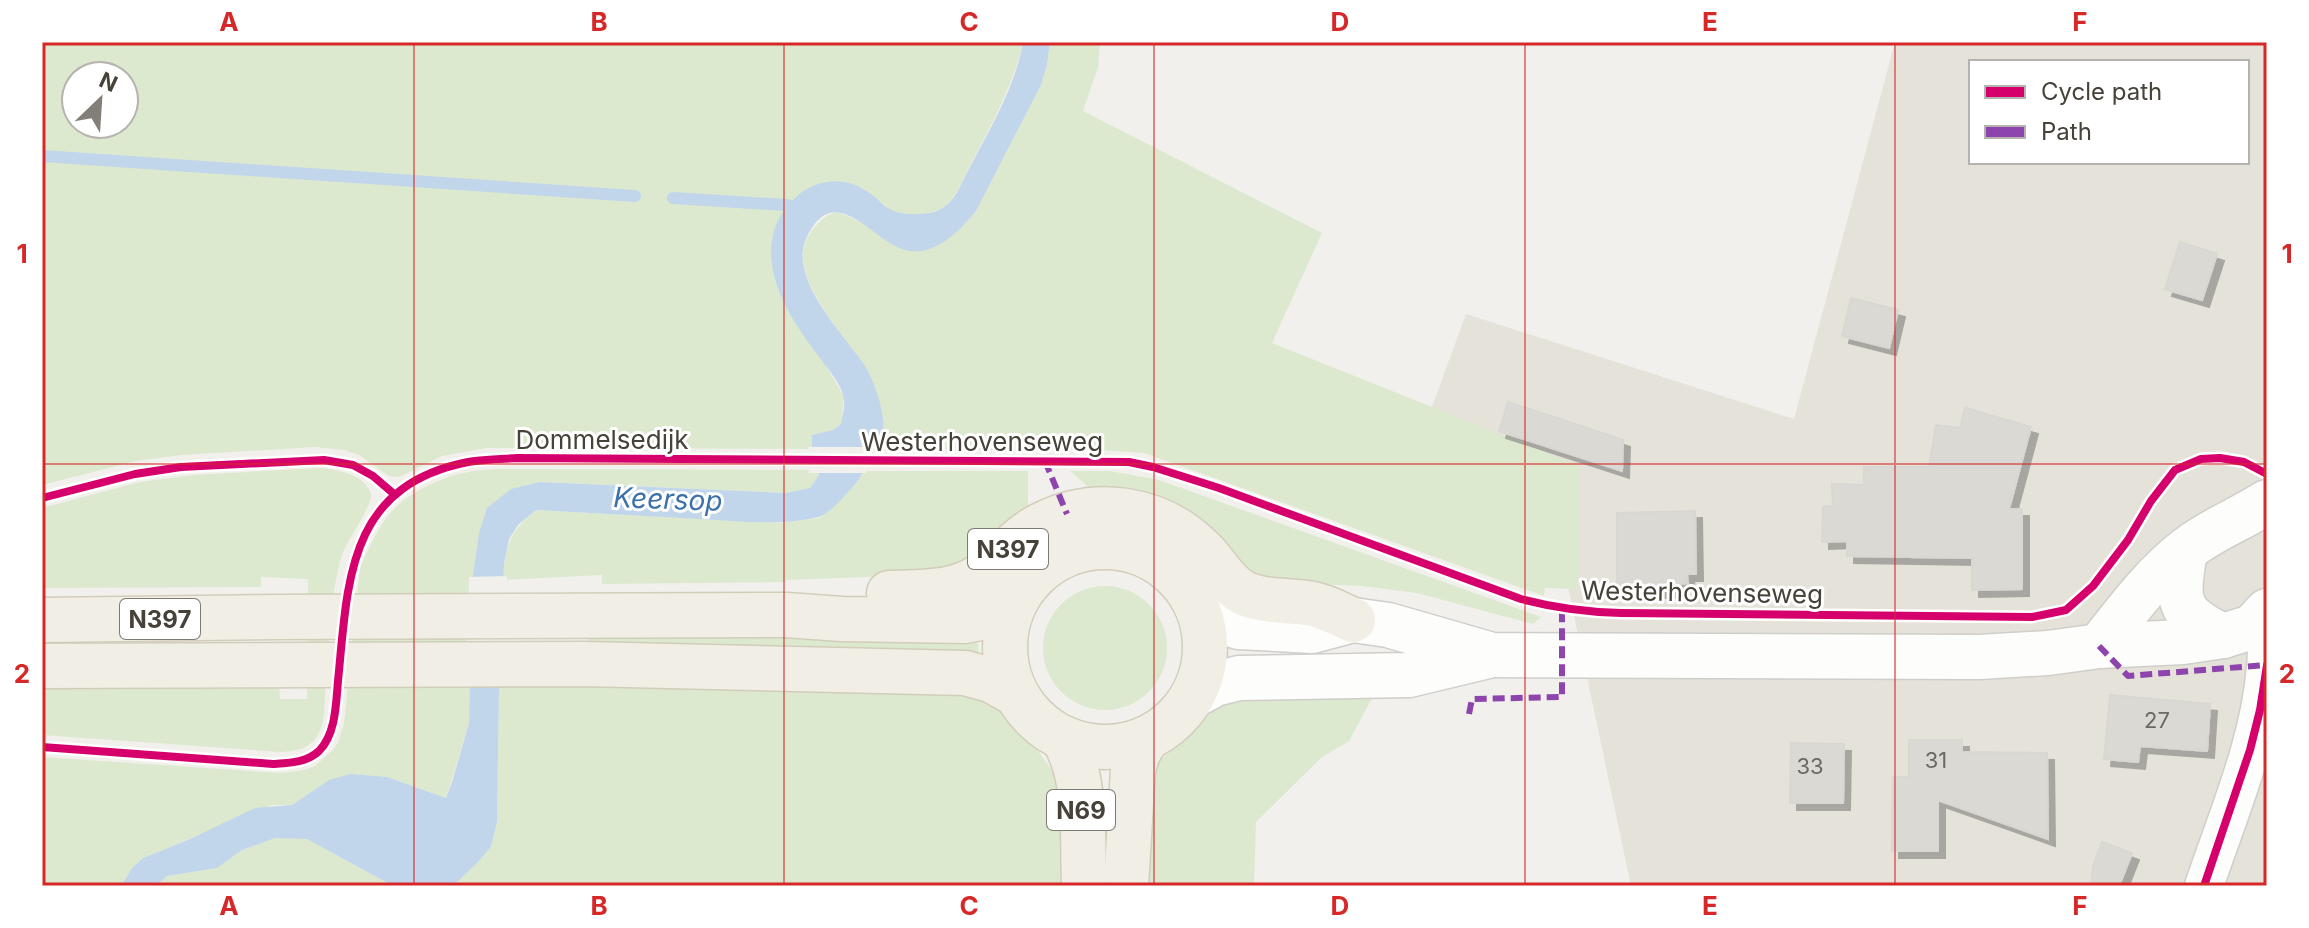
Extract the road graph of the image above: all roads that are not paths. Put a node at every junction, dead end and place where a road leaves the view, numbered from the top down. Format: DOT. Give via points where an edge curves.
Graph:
graph roads {
  1 [pos="2259,516"];
  2 [pos="2185,551"];
  3 [pos="1016,601"];
  4 [pos="1199,609"];
  5 [pos="2266,611"];
  6 [pos="786,615"];
  7 [pos="42,620"];
  8 [pos="1353,620"];
  9 [pos="2223,636"];
  10 [pos="2099,646"];
  11 [pos="1492,655"];
  12 [pos="2266,665"];
  13 [pos="42,666"];
  14 [pos="1016,694"];
  15 [pos="1193,696"];
  16 [pos="1063,738"];
  17 [pos="1147,738"];
  18 [pos="1084,886"];
  19 [pos="1126,886"];
  20 [pos="2204,886"];
  1 -- 2 [label="street" via="2201,539"];
  2 -- 9 [label="street" via="2180,581 2186,609 2197,623"];
  2 -- 10 [label="street" via="2147,587"];
  3 -- 4 [label="main road, N397" via="1047,564 1077,551 1109,547 1163,565"];
  3 -- 6 [label="main road, N397" via="991,616 964,621"];
  3 -- 14 [label="main road, N397" via="1004,648"];
  4 -- 8 [label="street" via="1239,627 1312,631"];
  4 -- 15 [label="main road, N397" via="1205,660"];
  5 -- 9 [label="street" via="2252,627"];
  5 -- 12 [label="street"];
  6 -- 7 [label="main road, N397"];
  6 -- 8 [label="main road, N397" via="840,595 964,586 1029,532 1054,519 1083,510 1114,509 1144,514 1186,535 1246,594 1312,603"];
  8 -- 11 [label="street"];
  9 -- 10 [label="street"];
  9 -- 12 [label="street"];
  10 -- 11 [label="street" via="1979,657"];
  11 -- 15 [label="street" via="1409,675 1239,678"];
  12 -- 20 [label="street" via="2250,750"];
  13 -- 14 [label="main road, N397" via="585,664 965,673"];
  14 -- 16 [label="main road, N397" via="1041,724"];
  15 -- 17 [label="main road, N397" via="1178,717"];
  16 -- 17 [label="main road, N397" via="1105,747"];
  16 -- 18 [label="main road, N69" via="1079,781"];
  17 -- 19 [label="main road, N69" via="1133,770"];
}
